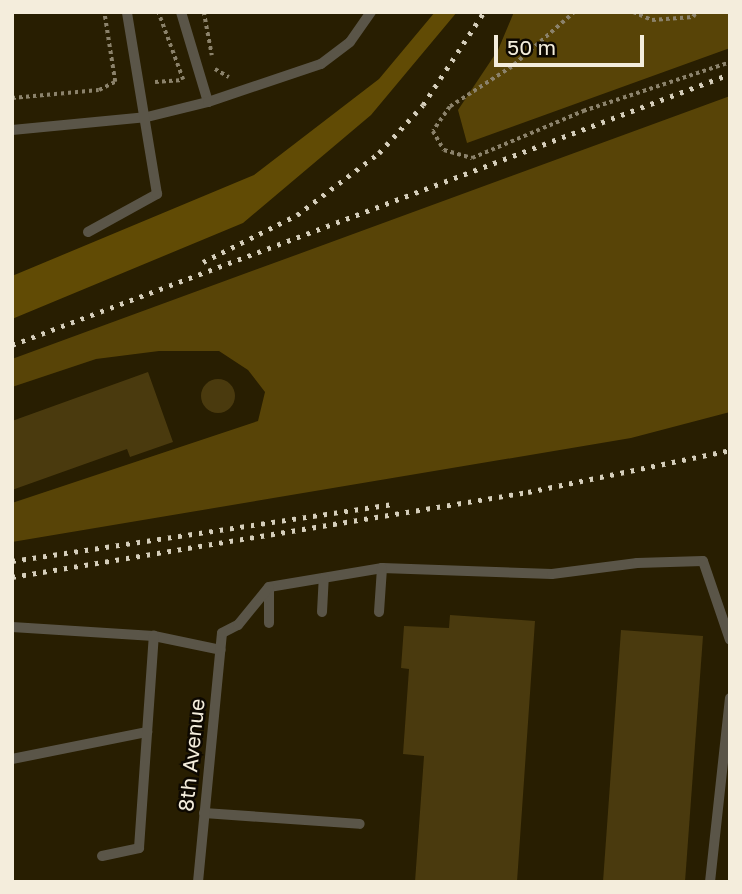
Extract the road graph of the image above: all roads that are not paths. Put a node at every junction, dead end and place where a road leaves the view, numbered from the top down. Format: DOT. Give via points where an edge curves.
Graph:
graph roads {
  1 [pos="127,12"];
  2 [pos="181,12"];
  3 [pos="371,12"];
  4 [pos="208,102"];
  5 [pos="147,117"];
  6 [pos="12,130"];
  7 [pos="88,232"];
  8 [pos="382,568"];
  9 [pos="324,578"];
  10 [pos="269,587"];
  11 [pos="322,612"];
  12 [pos="379,612"];
  13 [pos="269,623"];
  14 [pos="12,627"];
  15 [pos="153,636"];
  16 [pos="730,640"];
  17 [pos="220,650"];
  18 [pos="730,698"];
  19 [pos="147,732"];
  20 [pos="12,759"];
  21 [pos="204,814"];
  22 [pos="360,824"];
  23 [pos="102,856"];
  24 [pos="198,882"];
  25 [pos="710,882"];
  1 -- 5 [label="lane"];
  2 -- 4 [label="lane"];
  3 -- 4 [label="lane" via="351,41 321,64"];
  4 -- 5 [label="lane"];
  5 -- 6 [label="lane"];
  5 -- 7 [label="lane" via="157,194"];
  8 -- 9 [label="lane"];
  8 -- 12 [label="lane"];
  8 -- 16 [label="lane" via="552,574 637,562 703,561"];
  9 -- 10 [label="lane"];
  9 -- 11 [label="lane"];
  10 -- 13 [label="lane"];
  10 -- 17 [label="lane, 8th Avenue" via="239,625 222,633"];
  14 -- 15 [label="lane"];
  15 -- 17 [label="lane"];
  15 -- 19 [label="lane"];
  17 -- 21 [label="lane, 8th Avenue"];
  18 -- 25 [label="lane"];
  19 -- 20 [label="lane"];
  19 -- 23 [label="lane" via="139,848"];
  21 -- 22 [label="lane"];
  21 -- 24 [label="lane, 8th Avenue"];
}
